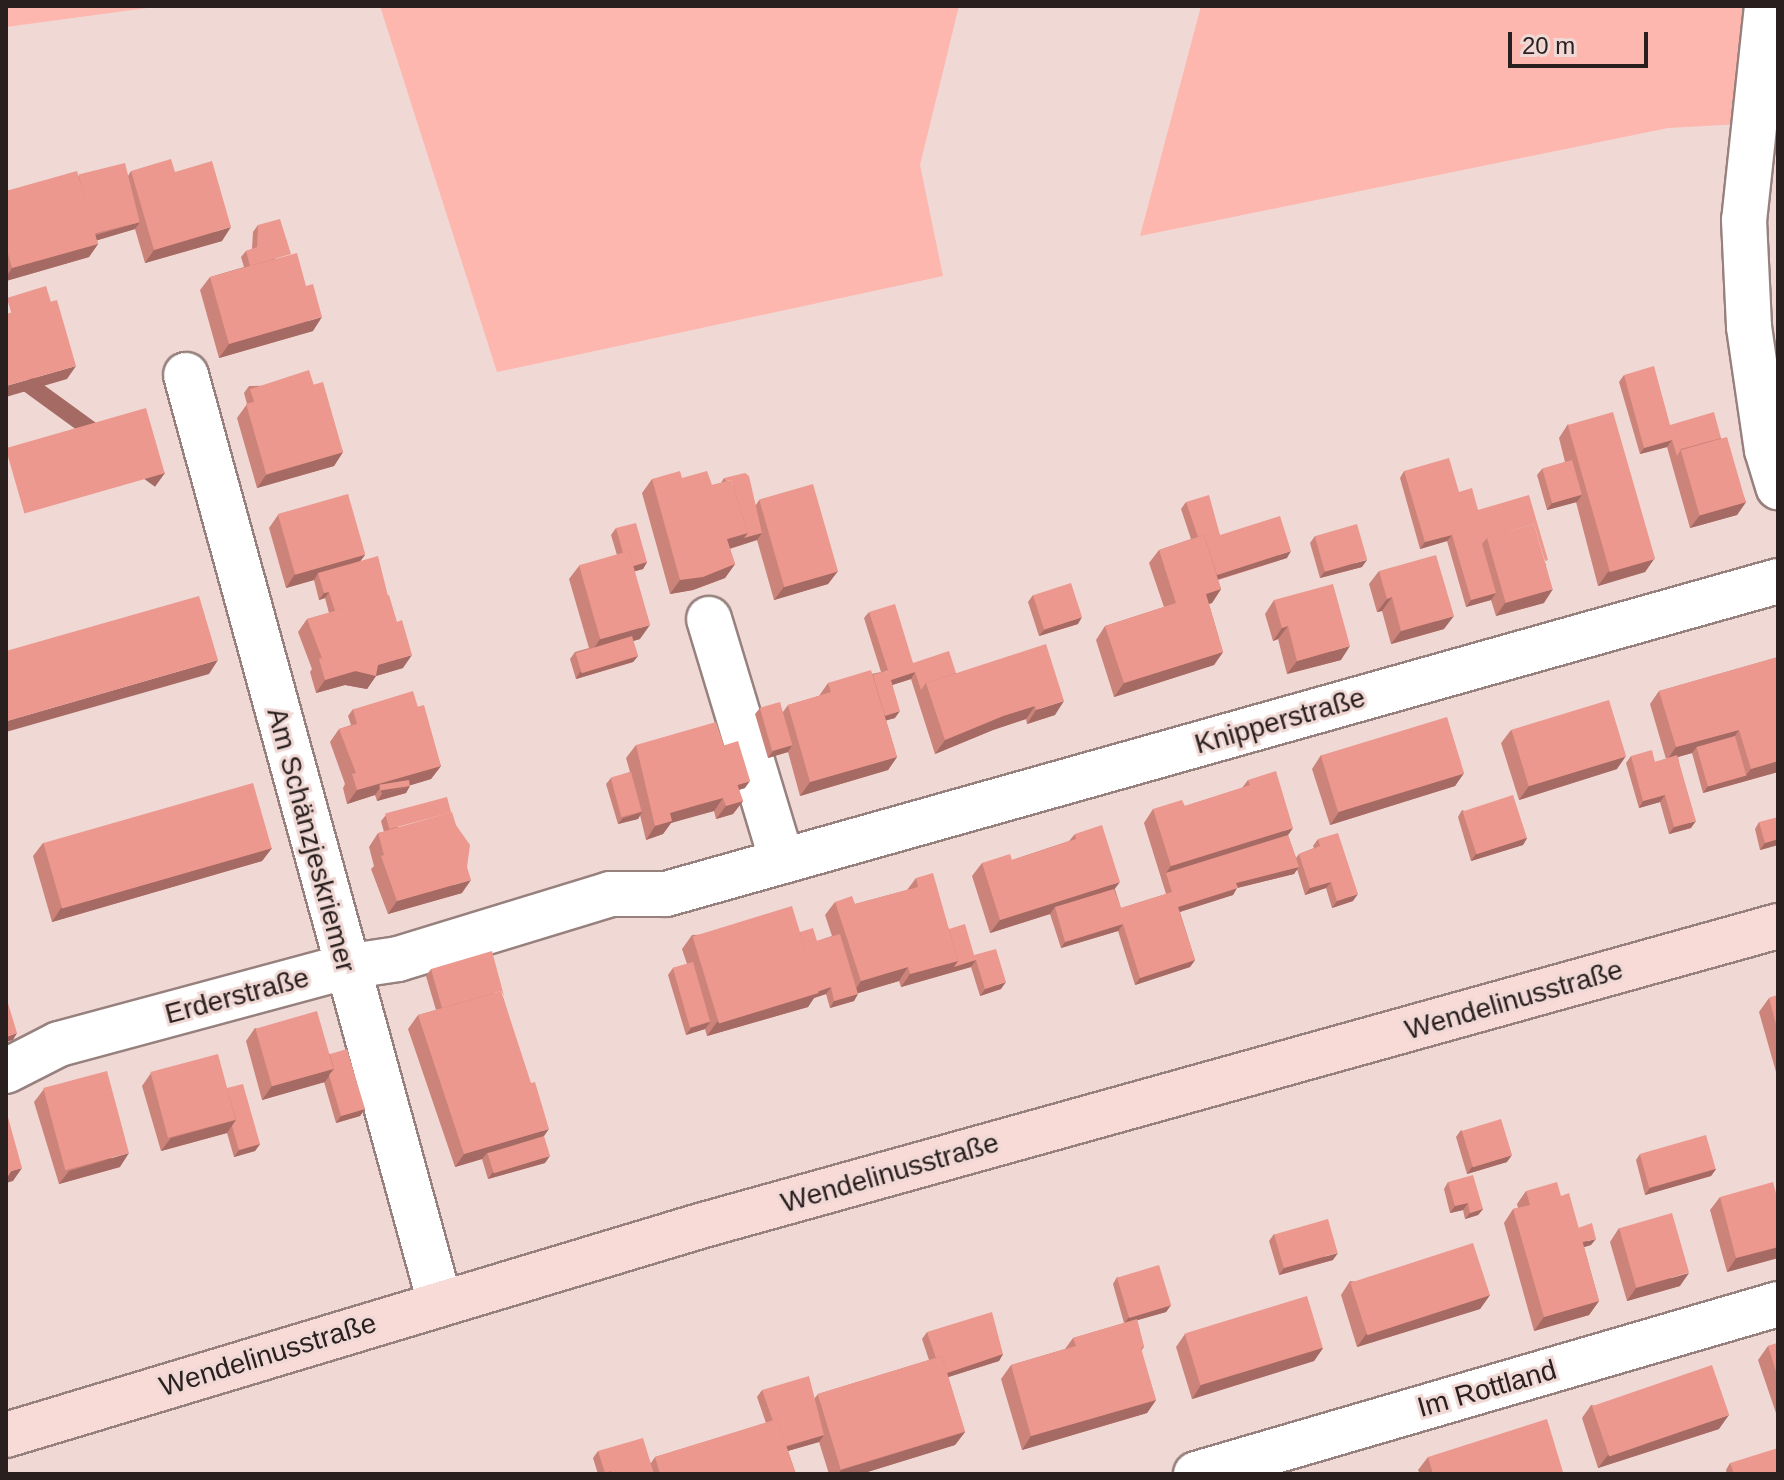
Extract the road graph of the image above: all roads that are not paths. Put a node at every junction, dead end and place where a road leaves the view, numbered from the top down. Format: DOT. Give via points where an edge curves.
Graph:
graph roads {
  1 [pos="1767,6"];
  2 [pos="186,375"];
  3 [pos="1769,397"];
  4 [pos="1778,487"];
  5 [pos="1778,581"];
  6 [pos="709,619"];
  7 [pos="782,861"];
  8 [pos="610,894"];
  9 [pos="1778,926"];
  10 [pos="345,967"];
  11 [pos="6,1071"];
  12 [pos="440,1303"];
  13 [pos="1778,1304"];
  14 [pos="6,1435"];
  15 [pos="1196,1474"];
  1 -- 3 [label="street" via="1744,220 1749,327"];
  2 -- 10 [label="street, Am Schänzjeskriemer"];
  3 -- 4 [label="street" via="1767,450"];
  5 -- 7 [label="street, Knipperstraße"];
  6 -- 7 [label="street"];
  7 -- 8 [label="street, Knipperstraße" via="666,894"];
  8 -- 10 [label="street, Erderstraße" via="398,959"];
  9 -- 12 [label="main road, Wendelinusstraße" via="716,1221"];
  10 -- 11 [label="street, Erderstraße" via="59,1044"];
  10 -- 12 [label="street, Am Schänzjeskriemer"];
  12 -- 14 [label="main road, Wendelinusstraße"];
  13 -- 15 [label="street, Im Rottland"];
}
